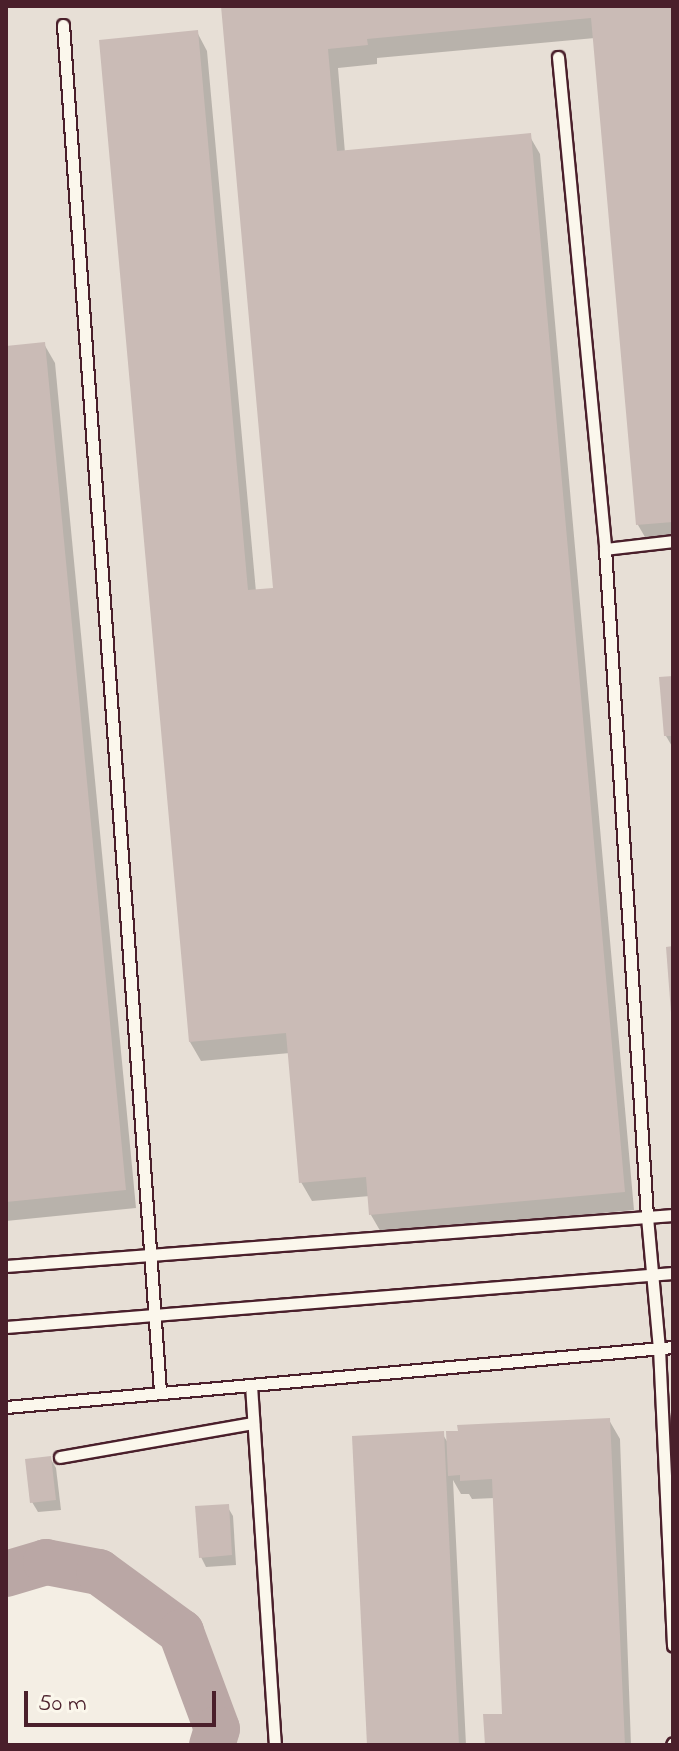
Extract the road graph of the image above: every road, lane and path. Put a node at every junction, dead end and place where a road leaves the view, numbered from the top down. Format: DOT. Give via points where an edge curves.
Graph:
graph roads {
  1 [pos="63,25"];
  2 [pos="558,57"];
  3 [pos="673,541"];
  4 [pos="605,549"];
  5 [pos="673,1215"];
  6 [pos="647,1217"];
  7 [pos="149,1256"];
  8 [pos="6,1266"];
  9 [pos="673,1273"];
  10 [pos="652,1276"];
  11 [pos="152,1314"];
  12 [pos="6,1327"];
  13 [pos="673,1347"];
  14 [pos="659,1348"];
  15 [pos="251,1385"];
  16 [pos="160,1393"];
  17 [pos="6,1407"];
  18 [pos="253,1423"];
  19 [pos="60,1457"];
  20 [pos="673,1646"];
  21 [pos="275,1745"];
  1 -- 7 [label="lane"];
  2 -- 4 [label="lane"];
  3 -- 4 [label="lane"];
  4 -- 6 [label="lane"];
  5 -- 6 [label="lane"];
  6 -- 7 [label="lane"];
  6 -- 10 [label="lane"];
  7 -- 8 [label="lane"];
  7 -- 11 [label="lane"];
  9 -- 10 [label="lane"];
  10 -- 11 [label="lane"];
  10 -- 14 [label="lane"];
  11 -- 12 [label="lane"];
  11 -- 16 [label="lane"];
  13 -- 14 [label="lane"];
  14 -- 15 [label="lane"];
  14 -- 20 [label="lane"];
  15 -- 16 [label="lane"];
  15 -- 18 [label="lane"];
  16 -- 17 [label="lane"];
  18 -- 19 [label="lane"];
  18 -- 21 [label="lane"];
}
